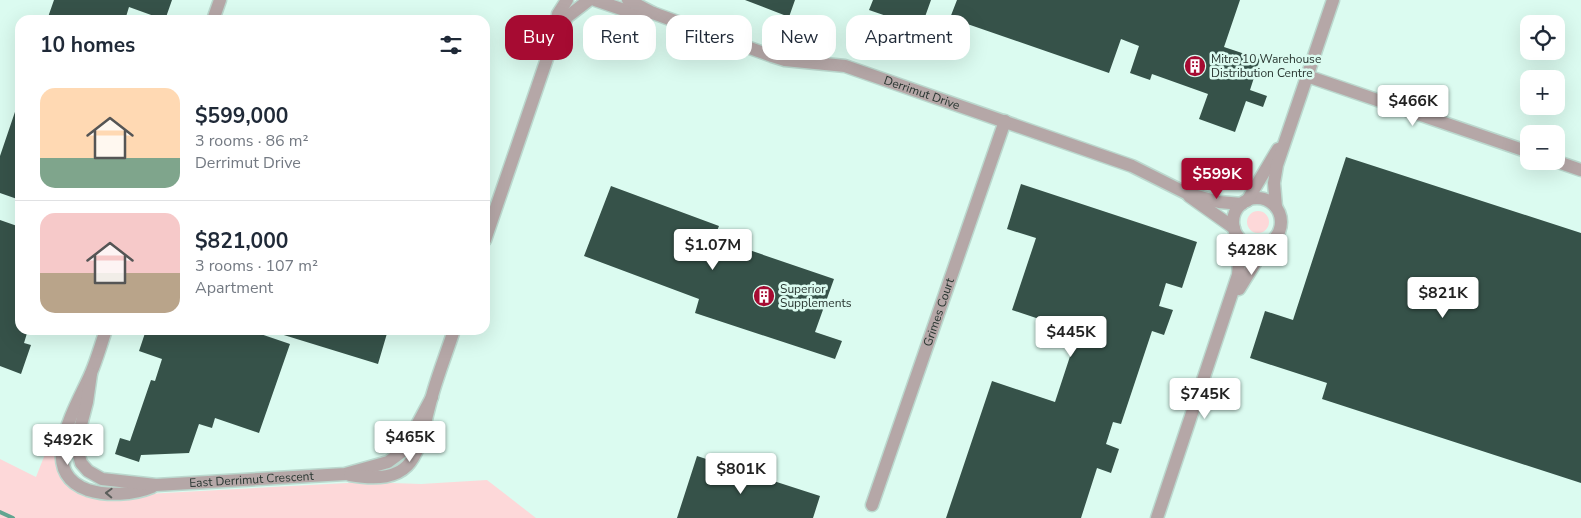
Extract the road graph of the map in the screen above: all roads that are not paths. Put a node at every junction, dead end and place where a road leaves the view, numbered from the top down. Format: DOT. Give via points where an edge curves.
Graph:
graph roads {
  1 [pos="220,0"];
  2 [pos="567,0"];
  3 [pos="589,0"];
  4 [pos="595,0"];
  5 [pos="628,0"];
  6 [pos="1333,0"];
  7 [pos="653,13"];
  8 [pos="215,15"];
  9 [pos="558,15"];
  10 [pos="570,15"];
  11 [pos="547,60"];
  12 [pos="1307,76"];
  13 [pos="1005,121"];
  14 [pos="1287,136"];
  15 [pos="1520,149"];
  16 [pos="1565,164"];
  17 [pos="1581,170"];
  18 [pos="1186,193"];
  19 [pos="1244,202"];
  20 [pos="1276,207"];
  21 [pos="490,225"];
  22 [pos="1236,233"];
  23 [pos="1267,244"];
  24 [pos="1227,314"];
  25 [pos="104,335"];
  26 [pos="452,335"];
  27 [pos="91,374"];
  28 [pos="156,485"];
  29 [pos="872,505"];
  30 [pos="1157,518"];
  1 -- 8 [label="street"];
  2 -- 9 [label="street"];
  3 -- 10 [label="street"];
  4 -- 7 [label="street, Derrimut Drive" via="636,14"];
  5 -- 7 [label="street, Derrimut Drive"];
  6 -- 12 [label="street"];
  7 -- 13 [label="street, Derrimut Drive" via="785,60 845,66"];
  11 -- 21 [label="street"];
  12 -- 14 [label="street"];
  12 -- 15 [label="street"];
  13 -- 18 [label="street, Derrimut Drive" via="1132,166"];
  13 -- 29 [label="street, Grimes Court"];
  14 -- 19 [label="street"];
  14 -- 20 [label="street" via="1275,176"];
  16 -- 17 [label="street"];
  18 -- 19 [label="street, Derrimut Drive" via="1219,202"];
  18 -- 22 [label="street, Derrimut Drive"];
  19 -- 20 [label="street" via="1264,199"];
  19 -- 22 [label="street" via="1235,212"];
  20 -- 23 [label="street" via="1281,217 1281,228"];
  22 -- 23 [label="street" via="1253,246"];
  22 -- 24 [label="street" via="1239,268"];
  23 -- 24 [label="street"];
  24 -- 30 [label="street"];
  25 -- 27 [label="street, East Derrimut Crescent"];
  26 -- 28 [label="street, East Derrimut Crescent" via="422,438 408,465 391,476 368,478 345,474"];
  27 -- 28 [label="street, East Derrimut Crescent" via="88,402 76,444 81,463 102,479"];
  28 -- 27 [label="street, East Derrimut Crescent, one-way" via="145,490 103,493 84,488 68,476 63,456 66,431 75,404"];
}
